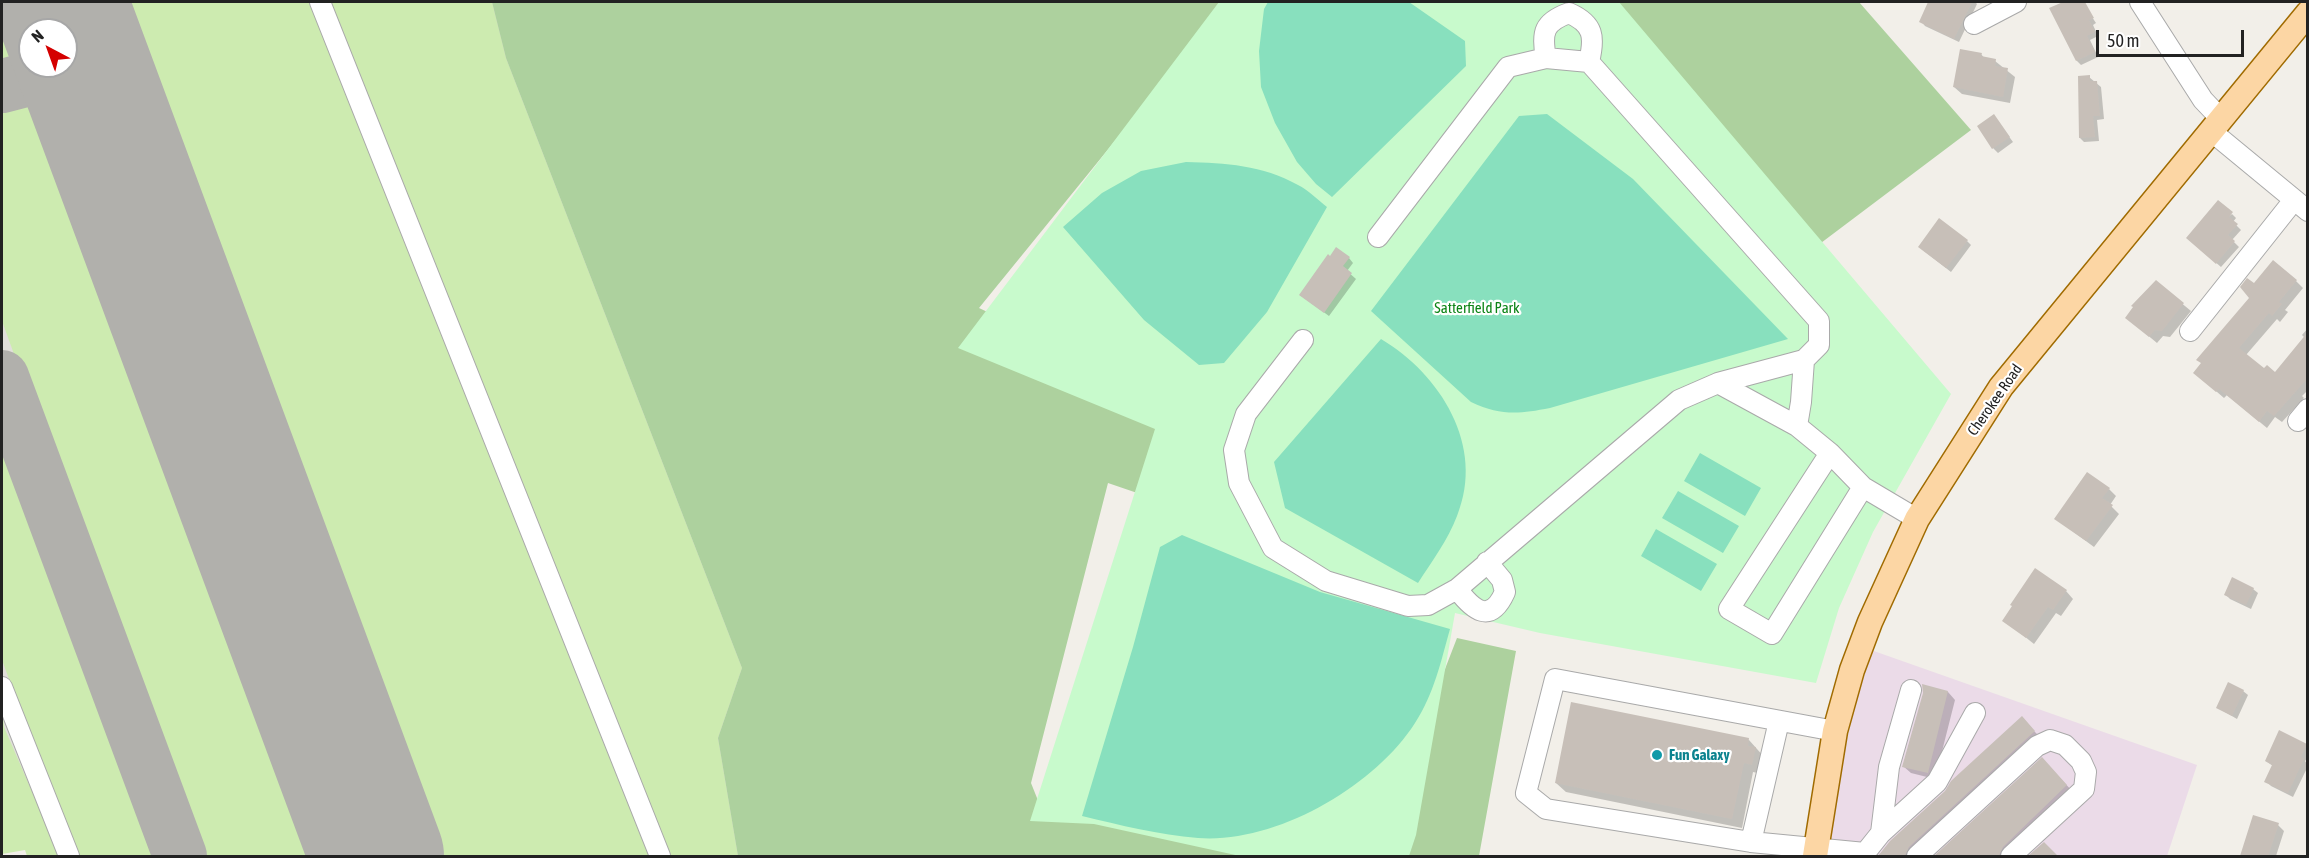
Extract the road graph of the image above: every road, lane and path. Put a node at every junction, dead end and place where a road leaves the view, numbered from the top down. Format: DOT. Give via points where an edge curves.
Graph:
graph roads {
  1 [pos="320,2"];
  2 [pos="2016,2"];
  3 [pos="2140,2"];
  4 [pos="2307,13"];
  5 [pos="1974,24"];
  6 [pos="1545,58"];
  7 [pos="1589,62"];
  8 [pos="2216,125"];
  9 [pos="2301,206"];
  10 [pos="1378,237"];
  11 [pos="2190,331"];
  12 [pos="1303,340"];
  13 [pos="1803,360"];
  14 [pos="1718,383"];
  15 [pos="1797,426"];
  16 [pos="1830,453"];
  17 [pos="1863,487"];
  18 [pos="1917,519"];
  19 [pos="1487,562"];
  20 [pos="1457,589"];
  21 [pos="2,687"];
  22 [pos="1911,690"];
  23 [pos="1975,713"];
  24 [pos="1779,721"];
  25 [pos="1835,731"];
  26 [pos="1881,833"];
  27 [pos="1751,842"];
  28 [pos="1816,852"];
  29 [pos="1867,855"];
  30 [pos="69,856"];
  31 [pos="660,856"];
  32 [pos="1917,856"];
  33 [pos="2011,856"];
  1 -- 31 [label="street"];
  2 -- 5 [label="street"];
  3 -- 8 [label="street"];
  4 -- 8 [label="main road, Cherokee Road"];
  6 -- 7 [label="street"];
  6 -- 7 [label="street" via="1545,31 1554,19 1569,13 1583,19 1591,30"];
  6 -- 10 [label="street" via="1508,67"];
  7 -- 13 [label="street" via="1819,321 1819,345"];
  8 -- 9 [label="street"];
  8 -- 18 [label="main road, Cherokee Road" via="2001,387"];
  9 -- 11 [label="street"];
  12 -- 20 [label="street" via="1246,414 1234,450 1239,483 1273,548 1326,581 1408,606 1428,605"];
  13 -- 14 [label="street"];
  13 -- 15 [label="street"];
  14 -- 15 [label="street"];
  14 -- 19 [label="street" via="1679,400"];
  15 -- 16 [label="street"];
  16 -- 17 [label="street"];
  16 -- 17 [label="street" via="1729,609 1772,634"];
  17 -- 18 [label="street"];
  18 -- 25 [label="main road, Cherokee Road" via="1870,622"];
  19 -- 20 [label="street"];
  19 -- 20 [label="street" via="1502,580 1505,592 1500,603 1490,611 1479,612"];
  21 -- 30 [label="street"];
  22 -- 26 [label="street" via="1889,767"];
  23 -- 26 [label="street" via="1937,782"];
  24 -- 25 [label="street"];
  24 -- 27 [label="street"];
  24 -- 27 [label="street" via="1556,679 1526,793 1546,809"];
  25 -- 28 [label="main road, Cherokee Road"];
  26 -- 29 [label="street"];
  27 -- 28 [label="street"];
  28 -- 29 [label="street"];
  32 -- 33 [label="street" via="2037,746 2050,740 2065,745 2086,772 2084,789"];
}
